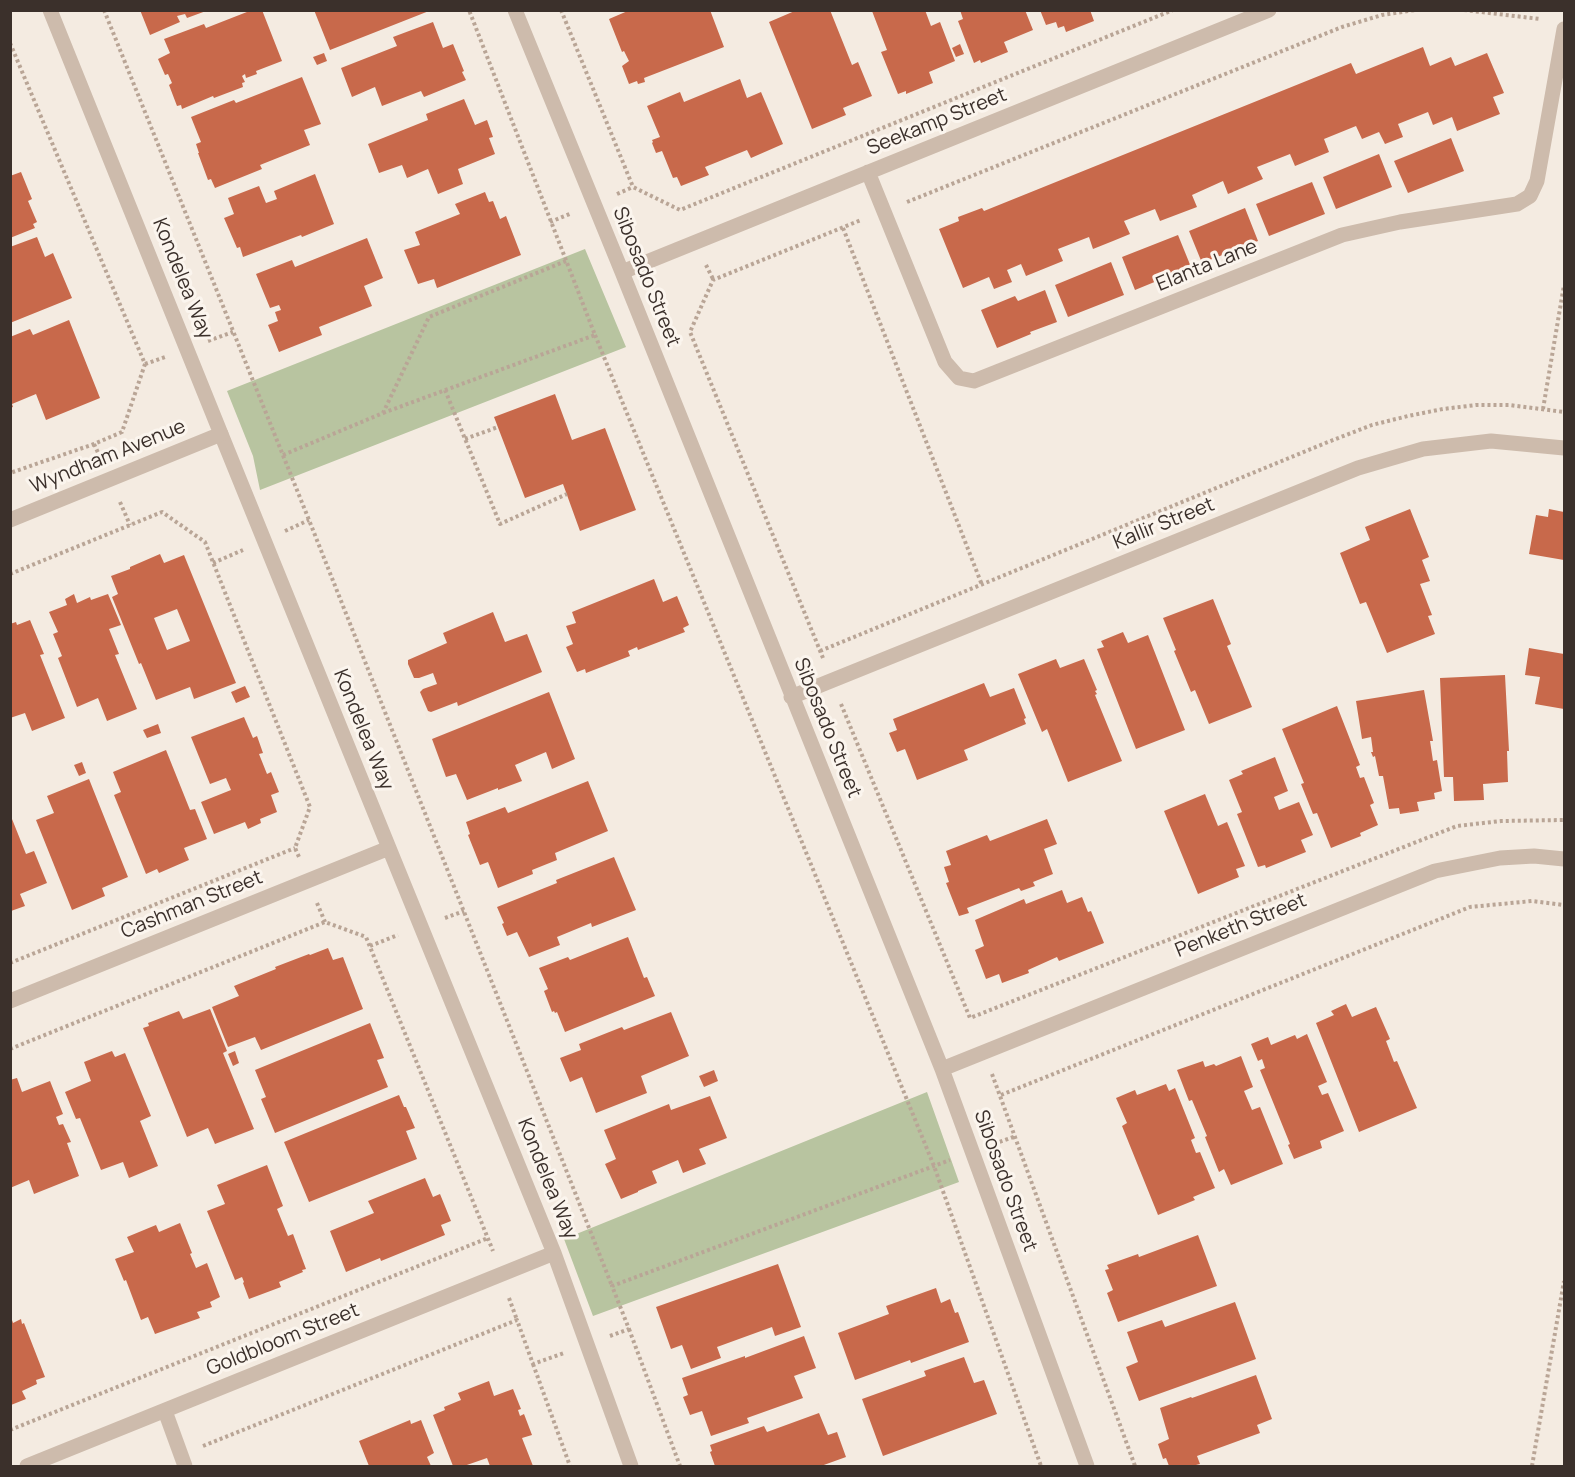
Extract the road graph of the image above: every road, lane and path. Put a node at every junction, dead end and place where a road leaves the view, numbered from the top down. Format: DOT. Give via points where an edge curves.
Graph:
graph roads {
  1 [pos="50,10"];
  2 [pos="104,10"];
  3 [pos="469,10"];
  4 [pos="515,10"];
  5 [pos="561,10"];
  6 [pos="1173,10"];
  7 [pos="1269,10"];
  8 [pos="1415,10"];
  9 [pos="1464,10"];
  10 [pos="1548,20"];
  11 [pos="1564,29"];
  12 [pos="10,43"];
  13 [pos="868,172"];
  14 [pos="884,211"];
  15 [pos="843,228"];
  16 [pos="566,261"];
  17 [pos="622,272"];
  18 [pos="1564,285"];
  19 [pos="595,335"];
  20 [pos="445,390"];
  21 [pos="1544,409"];
  22 [pos="1564,412"];
  23 [pos="383,413"];
  24 [pos="498,427"];
  25 [pos="221,434"];
  26 [pos="465,439"];
  27 [pos="1564,448"];
  28 [pos="283,455"];
  29 [pos="10,473"];
  30 [pos="567,494"];
  31 [pos="10,520"];
  32 [pos="10,573"];
  33 [pos="982,585"];
  34 [pos="820,651"];
  35 [pos="832,681"];
  36 [pos="791,697"];
  37 [pos="1564,820"];
  38 [pos="388,848"];
  39 [pos="1564,859"];
  40 [pos="1564,905"];
  41 [pos="10,963"];
  42 [pos="10,1001"];
  43 [pos="970,1018"];
  44 [pos="10,1049"];
  45 [pos="983,1052"];
  46 [pos="942,1069"];
  47 [pos="1001,1095"];
  48 [pos="554,1253"];
  49 [pos="1564,1281"];
  50 [pos="612,1286"];
  51 [pos="629,1329"];
  52 [pos="533,1364"];
  53 [pos="165,1411"];
  54 [pos="10,1430"];
  55 [pos="27,1467"];
  56 [pos="185,1467"];
  57 [pos="570,1467"];
  58 [pos="631,1467"];
  59 [pos="680,1467"];
  60 [pos="1041,1467"];
  61 [pos="1087,1467"];
  62 [pos="1135,1467"];
  63 [pos="1532,1467"];
  1 -- 25 [label="street, Kondelea Way"];
  2 -- 28 [label="path"];
  3 -- 16 [label="path"];
  4 -- 17 [label="street, Sibosado Street"];
  5 -- 6 [label="path" via="633,187 680,210"];
  7 -- 13 [label="street, Seekamp Street"];
  8 -- 14 [label="path" via="1342,27"];
  9 -- 10 [label="path"];
  11 -- 14 [label="street, Elanta Lane" via="1537,181 1530,196 1517,204 1342,235 974,381 959,378 945,362"];
  12 -- 29 [label="path" via="145,364 122,432"];
  13 -- 14 [label="street, Elanta Lane"];
  13 -- 17 [label="street, Seekamp Street"];
  14 -- 15 [label="path"];
  15 -- 33 [label="path"];
  15 -- 34 [label="path" via="713,280 690,332"];
  16 -- 19 [label="path"];
  16 -- 23 [label="path" via="429,317"];
  17 -- 36 [label="street, Sibosado Street"];
  18 -- 21 [label="path"];
  19 -- 20 [label="path"];
  19 -- 60 [label="path" via="934,1166"];
  20 -- 23 [label="path"];
  20 -- 26 [label="path"];
  21 -- 22 [label="path"];
  21 -- 33 [label="path" via="1476,405 1372,425"];
  23 -- 28 [label="path"];
  24 -- 26 [label="path"];
  25 -- 31 [label="street, Wyndham Avenue"];
  25 -- 38 [label="street, Kondelea Way"];
  26 -- 30 [label="path" via="500,524"];
  27 -- 35 [label="street, Kallir Street" via="1491,441 1423,449 1358,468"];
  28 -- 50 [label="path"];
  32 -- 41 [label="path" via="162,512 205,542 310,807 295,848"];
  33 -- 34 [label="path"];
  34 -- 35 [label="path"];
  35 -- 36 [label="street, Kallir Street"];
  35 -- 43 [label="path"];
  36 -- 46 [label="street, Sibosado Street"];
  37 -- 43 [label="path" via="1457,826"];
  38 -- 42 [label="street, Cashman Street"];
  38 -- 48 [label="street, Kondelea Way"];
  39 -- 45 [label="street, Penketh Street" via="1500,858 1435,871"];
  40 -- 47 [label="path" via="1532,901 1470,907"];
  43 -- 45 [label="path"];
  44 -- 54 [label="path" via="325,922 366,937 488,1238"];
  45 -- 46 [label="street, Penketh Street"];
  45 -- 47 [label="path"];
  46 -- 61 [label="street, Sibosado Street"];
  47 -- 62 [label="path"];
  48 -- 53 [label="street, Goldbloom Street"];
  48 -- 58 [label="street, Kondelea Way"];
  49 -- 63 [label="path"];
  51 -- 59 [label="path"];
  52 -- 57 [label="path"];
  53 -- 55 [label="street, Goldbloom Street"];
  53 -- 56 [label="street"];
}
